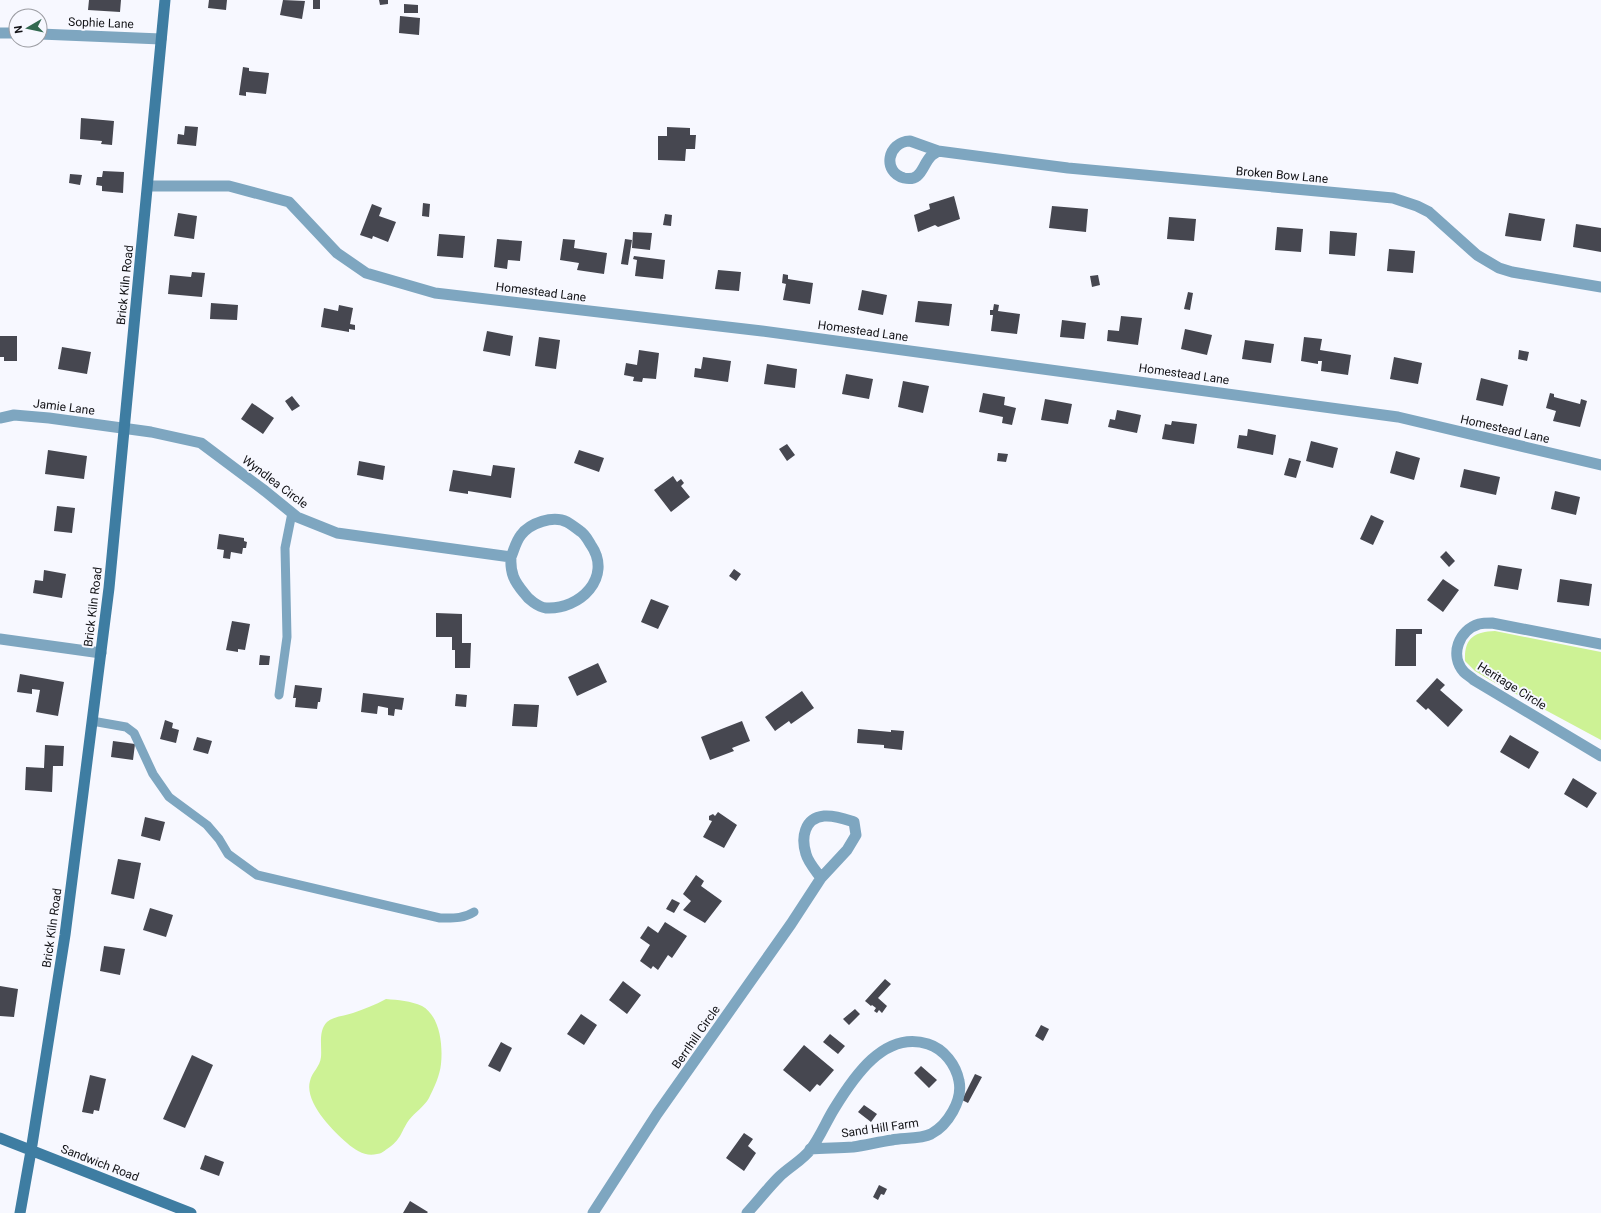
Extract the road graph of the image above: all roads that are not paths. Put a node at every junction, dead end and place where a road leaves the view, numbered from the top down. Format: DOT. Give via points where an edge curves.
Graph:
graph roads {
  1 [pos="165,0"];
  2 [pos="48,34"];
  3 [pos="161,39"];
  4 [pos="938,151"];
  5 [pos="148,186"];
  6 [pos="1601,287"];
  7 [pos="0,418"];
  8 [pos="124,428"];
  9 [pos="1601,465"];
  10 [pos="292,513"];
  11 [pos="511,557"];
  12 [pos="0,640"];
  13 [pos="1601,644"];
  14 [pos="101,653"];
  15 [pos="279,695"];
  16 [pos="92,721"];
  17 [pos="1601,756"];
  18 [pos="821,878"];
  19 [pos="474,912"];
  20 [pos="0,1138"];
  21 [pos="810,1149"];
  22 [pos="31,1151"];
  23 [pos="20,1213"];
  24 [pos="192,1213"];
  25 [pos="593,1213"];
  26 [pos="747,1213"];
  1 -- 3 [label="main road, Brick Kiln Road"];
  2 -- 3 [label="street, Sophie Lane"];
  3 -- 5 [label="main road, Brick Kiln Road"];
  4 -- 6 [label="street, Broken Bow Lane" via="1076,169 1393,198 1429,212 1477,255 1499,268"];
  5 -- 8 [label="main road, Brick Kiln Road"];
  5 -- 9 [label="street, Homestead Lane" via="229,186 290,202 338,253 366,273 435,293 762,331 1398,417"];
  7 -- 8 [label="street, Jamie Lane" via="14,415 42,417"];
  8 -- 10 [label="street, Wyndlea Circle" via="201,444"];
  8 -- 14 [label="main road, Brick Kiln Road"];
  10 -- 11 [label="street, Wyndlea Circle" via="337,533"];
  10 -- 15 [label="lane" via="285,548 287,637"];
  11 -- 11 [label="street" via="520,536 529,526 550,520 566,522 584,533 597,553 599,572 592,588 578,599 565,606 545,608 529,600 514,582 510,566"];
  12 -- 14 [label="street"];
  13 -- 17 [label="street, Heritage Circle" via="1492,623 1478,624 1468,630 1460,639 1456,650 1458,662 1474,680"];
  14 -- 16 [label="main road, Brick Kiln Road"];
  16 -- 19 [label="lane" via="126,727 134,733 153,774 169,797 207,825 228,854 257,874 440,918 467,916"];
  16 -- 22 [label="main road, Brick Kiln Road" via="65,935"];
  18 -- 18 [label="street, BerrIhill Circle" via="847,850 856,835 854,822 840,817 824,816 812,821 804,829 806,856"];
  18 -- 25 [label="street, BerrIhill Circle" via="656,1114"];
  20 -- 22 [label="main road, Sandwich Road"];
  21 -- 21 [label="street, Sand Hill Farm" via="834,1108 857,1076 874,1056 890,1047 906,1041 922,1042 936,1047 951,1061 958,1072 961,1090 956,1107 946,1121 930,1134 854,1146"];
  21 -- 26 [label="street, Sand Hill Farm" via="780,1176"];
  22 -- 23 [label="main road, Brick Kiln Road"];
  22 -- 24 [label="main road, Sandwich Road"];
}
